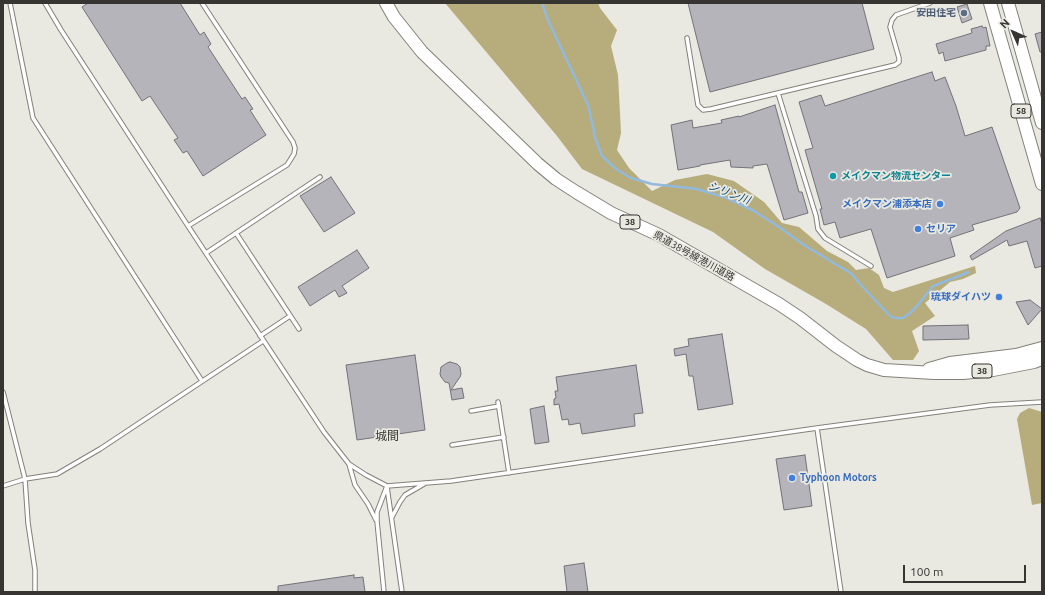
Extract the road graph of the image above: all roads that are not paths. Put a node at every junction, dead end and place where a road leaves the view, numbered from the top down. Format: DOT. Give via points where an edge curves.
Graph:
graph roads {
  1 [pos="10,3"];
  2 [pos="46,3"];
  3 [pos="202,3"];
  4 [pos="386,3"];
  5 [pos="930,3"];
  6 [pos="990,3"];
  7 [pos="1008,3"];
  8 [pos="687,38"];
  9 [pos="778,93"];
  10 [pos="1042,123"];
  11 [pos="320,177"];
  12 [pos="1042,184"];
  13 [pos="188,226"];
  14 [pos="236,233"];
  15 [pos="206,253"];
  16 [pos="871,266"];
  17 [pos="290,316"];
  18 [pos="299,330"];
  19 [pos="260,336"];
  20 [pos="263,340"];
  21 [pos="1042,348"];
  22 [pos="1042,359"];
  23 [pos="921,372"];
  24 [pos="202,381"];
  25 [pos="3,392"];
  26 [pos="1042,402"];
  27 [pos="471,411"];
  28 [pos="817,428"];
  29 [pos="504,437"];
  30 [pos="452,445"];
  31 [pos="348,464"];
  32 [pos="509,473"];
  33 [pos="25,479"];
  34 [pos="425,483"];
  35 [pos="3,486"];
  36 [pos="387,486"];
  37 [pos="392,518"];
  38 [pos="377,520"];
  39 [pos="35,592"];
  40 [pos="384,592"];
  41 [pos="402,592"];
  42 [pos="841,592"];
  1 -- 24 [label="lane" via="33,118"];
  2 -- 13 [label="lane"];
  3 -- 13 [label="lane" via="295,148 287,165"];
  4 -- 23 [label="main road, 県道38号線港川道路 / 38" via="422,52 556,179 612,213 659,235 761,294 800,318 857,360 884,370"];
  5 -- 9 [label="lane" via="896,15 892,20 890,27 899,62"];
  6 -- 12 [label="main road, 58"];
  7 -- 10 [label="main road, 58"];
  8 -- 9 [label="lane" via="698,105 703,110"];
  9 -- 16 [label="lane" via="818,228 825,238"];
  11 -- 14 [label="lane"];
  13 -- 15 [label="lane"];
  14 -- 15 [label="lane"];
  14 -- 17 [label="lane"];
  15 -- 19 [label="lane"];
  17 -- 18 [label="lane"];
  17 -- 19 [label="lane"];
  19 -- 20 [label="lane"];
  20 -- 24 [label="lane"];
  20 -- 31 [label="lane"];
  21 -- 23 [label="main road, 県道38号線港川道路 / 38" via="1016,355 950,363"];
  22 -- 23 [label="main road, 県道38号線港川道路 / 38" via="986,371"];
  24 -- 33 [label="lane" via="100,450 57,474"];
  25 -- 33 [label="lane"];
  26 -- 28 [label="lane" via="990,405"];
  27 -- 29 [label="lane" via="498,404"];
  28 -- 32 [label="lane"];
  28 -- 42 [label="lane"];
  29 -- 30 [label="lane"];
  29 -- 32 [label="lane"];
  31 -- 36 [label="lane"];
  31 -- 38 [label="lane" via="354,485"];
  32 -- 34 [label="lane"];
  33 -- 35 [label="lane"];
  33 -- 39 [label="lane"];
  34 -- 36 [label="lane"];
  34 -- 37 [label="lane" via="405,495"];
  36 -- 37 [label="lane"];
  36 -- 38 [label="lane" via="377,512"];
  37 -- 41 [label="lane"];
  38 -- 40 [label="lane"];
}
